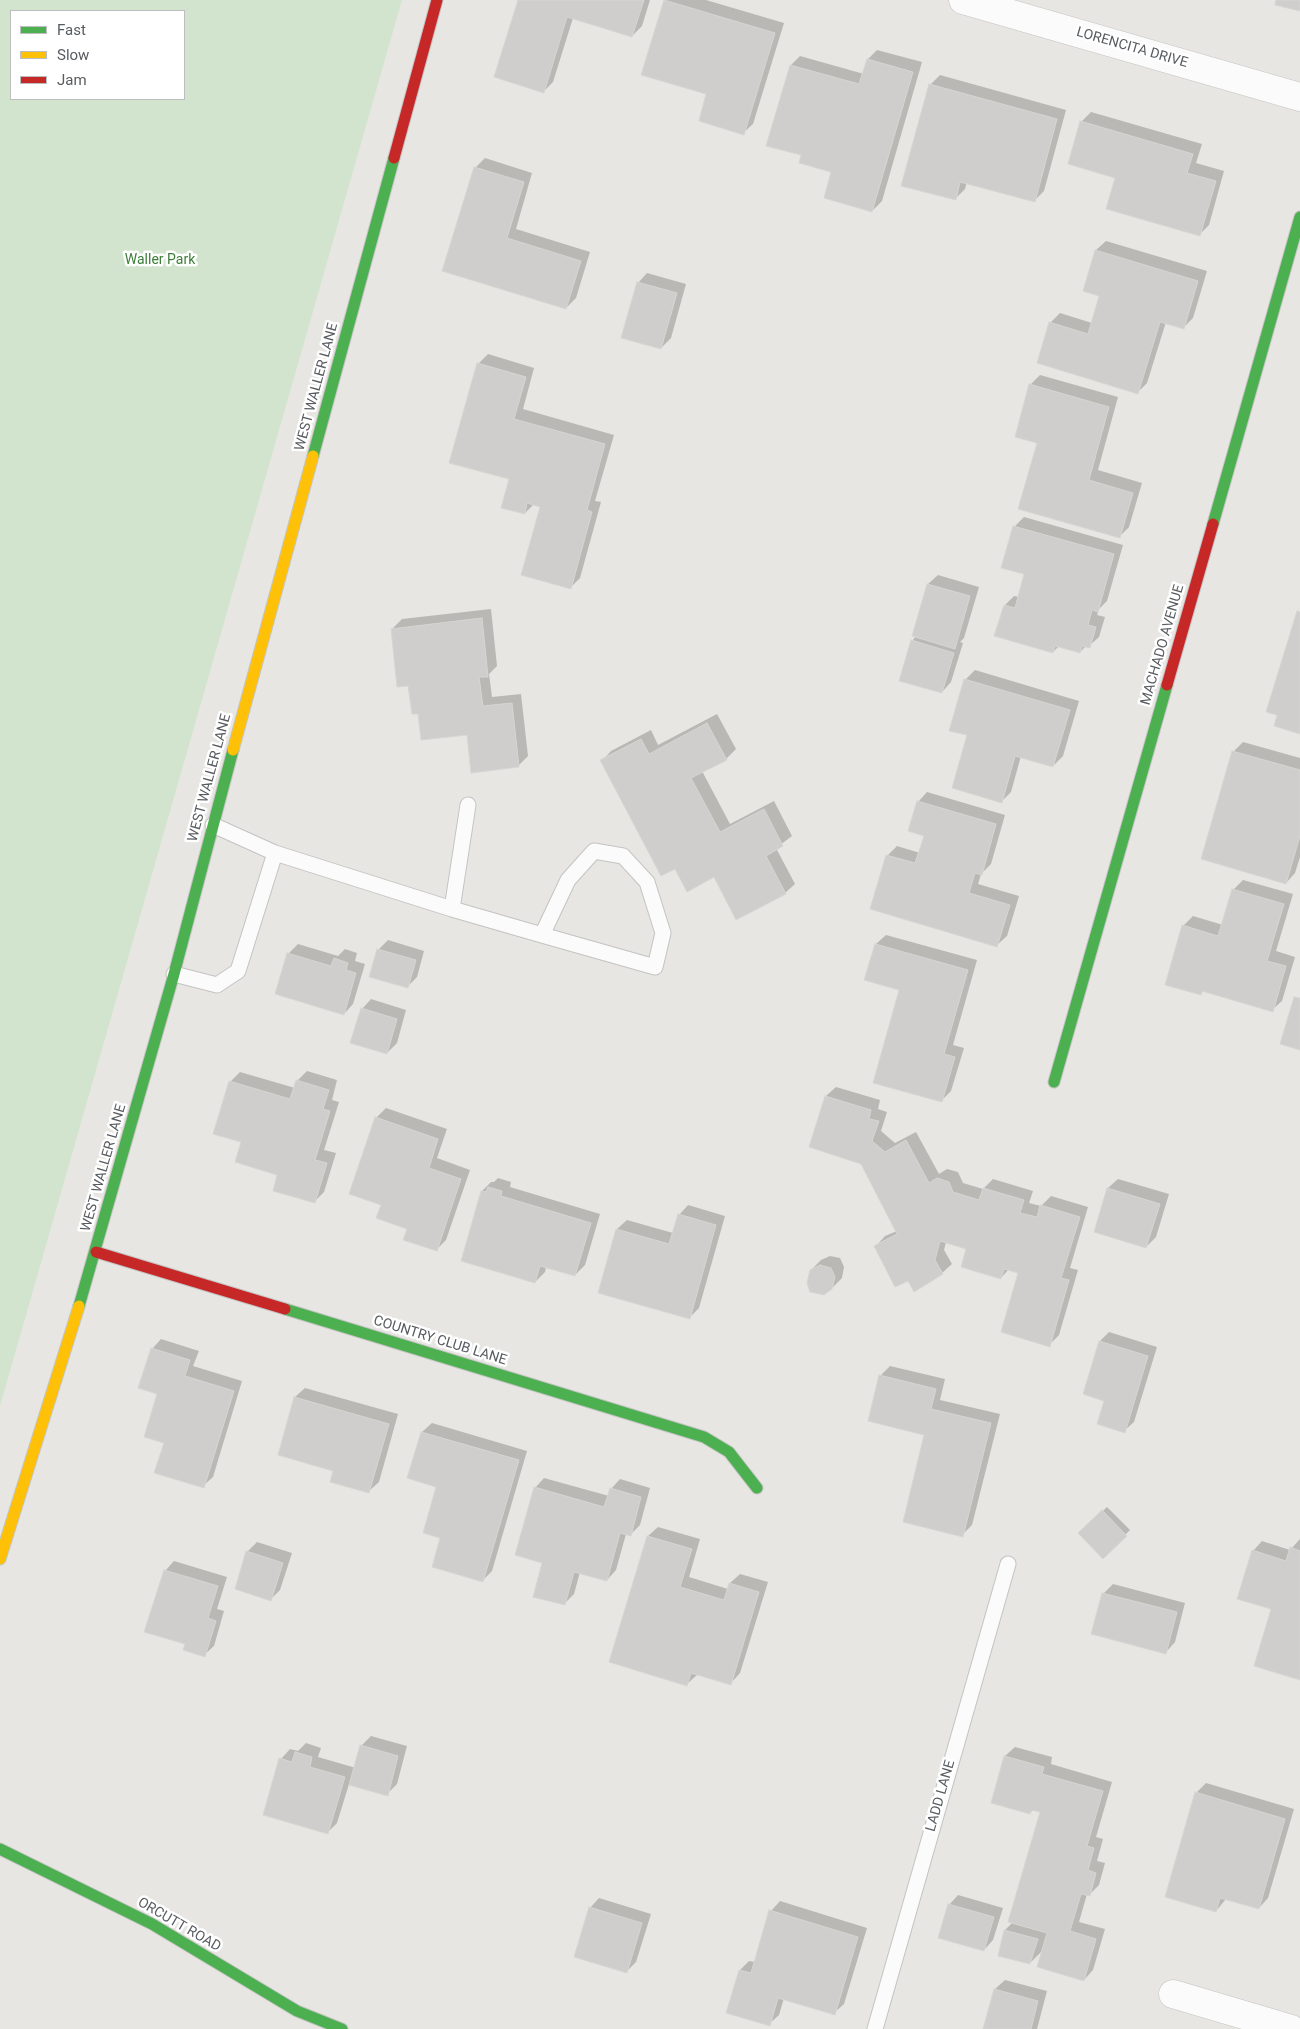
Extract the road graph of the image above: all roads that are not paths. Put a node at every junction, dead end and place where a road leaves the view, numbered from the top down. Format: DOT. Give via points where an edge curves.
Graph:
graph roads {
  1 [pos="437,0"];
  2 [pos="963,0"];
  3 [pos="1300,97"];
  4 [pos="1300,217"];
  5 [pos="468,805"];
  6 [pos="213,825"];
  7 [pos="275,853"];
  8 [pos="452,909"];
  9 [pos="542,935"];
  10 [pos="174,974"];
  11 [pos="1054,1082"];
  12 [pos="96,1252"];
  13 [pos="757,1488"];
  14 [pos="0,1559"];
  15 [pos="1008,1564"];
  16 [pos="0,1849"];
  17 [pos="1173,1994"];
  18 [pos="342,2029"];
  19 [pos="875,2029"];
  20 [pos="1290,2029"];
  1 -- 6 [label="street, WEST WALLER LANE"];
  2 -- 3 [label="street, LORENCITA DRIVE"];
  4 -- 11 [label="street, MACHADO AVENUE"];
  5 -- 8 [label="lane"];
  6 -- 7 [label="lane"];
  6 -- 10 [label="street, WEST WALLER LANE"];
  7 -- 8 [label="lane"];
  7 -- 10 [label="lane" via="238,971 218,985"];
  8 -- 9 [label="lane"];
  9 -- 9 [label="lane" via="654,967 663,933 647,882 623,856 594,851 568,880"];
  10 -- 12 [label="street, WEST WALLER LANE"];
  12 -- 13 [label="street, COUNTRY CLUB LANE" via="704,1437 729,1452"];
  12 -- 14 [label="street, WEST WALLER LANE"];
  15 -- 19 [label="lane, LADD LANE"];
  16 -- 18 [label="street, ORCUTT ROAD" via="152,1924 297,2011"];
  17 -- 20 [label="street"];
}
